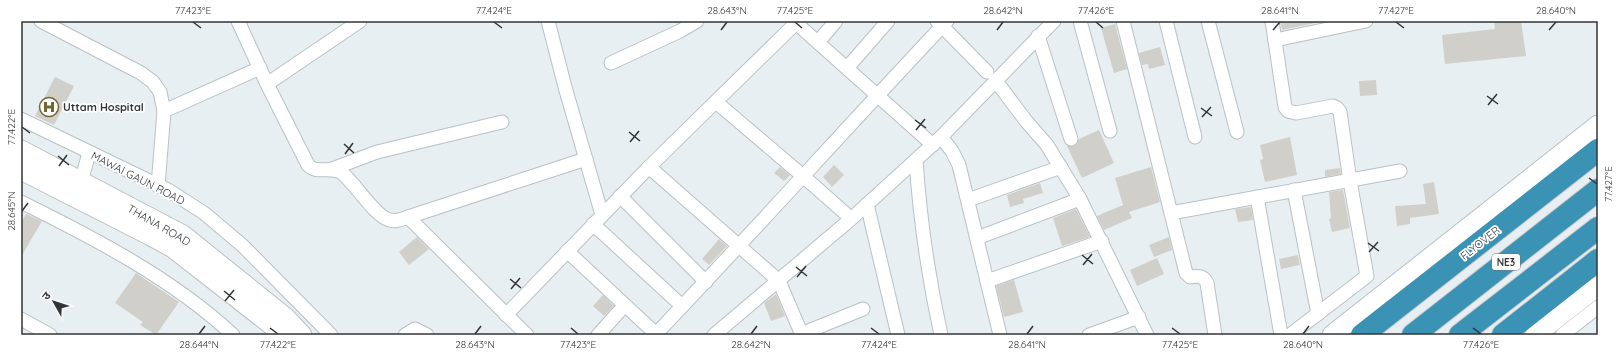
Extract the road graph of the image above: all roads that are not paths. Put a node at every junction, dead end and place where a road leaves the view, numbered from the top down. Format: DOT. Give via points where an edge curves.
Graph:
graph roads {
  1 [pos="41,21"];
  2 [pos="238,21"];
  3 [pos="360,21"];
  4 [pos="548,21"];
  5 [pos="697,21"];
  6 [pos="836,21"];
  7 [pos="888,21"];
  8 [pos="1054,21"];
  9 [pos="1080,21"];
  10 [pos="1123,21"];
  11 [pos="1166,21"];
  12 [pos="1208,21"];
  13 [pos="1272,21"];
  14 [pos="1366,21"];
  15 [pos="794,22"];
  16 [pos="942,23"];
  17 [pos="1038,36"];
  18 [pos="1275,40"];
  19 [pos="818,42"];
  20 [pos="611,63"];
  21 [pos="260,68"];
  22 [pos="847,68"];
  23 [pos="992,77"];
  24 [pos="267,84"];
  25 [pos="878,95"];
  26 [pos="716,102"];
  27 [pos="164,111"];
  28 [pos="21,119"];
  29 [pos="502,122"];
  30 [pos="1598,124"];
  31 [pos="1110,131"];
  32 [pos="1237,132"];
  33 [pos="1195,137"];
  34 [pos="1071,139"];
  35 [pos="937,141"];
  36 [pos="21,150"];
  37 [pos="1598,150"];
  38 [pos="89,153"];
  39 [pos="586,159"];
  40 [pos="916,160"];
  41 [pos="649,167"];
  42 [pos="1061,167"];
  43 [pos="332,169"];
  44 [pos="21,170"];
  45 [pos="1400,171"];
  46 [pos="803,176"];
  47 [pos="1350,180"];
  48 [pos="158,186"];
  49 [pos="77,190"];
  50 [pos="1294,190"];
  51 [pos="1598,190"];
  52 [pos="620,196"];
  53 [pos="1257,197"];
  54 [pos="1080,199"];
  55 [pos="968,200"];
  56 [pos="21,202"];
  57 [pos="867,204"];
  58 [pos="1171,212"];
  59 [pos="846,214"];
  60 [pos="602,215"];
  61 [pos="408,218"];
  62 [pos="593,224"];
  63 [pos="1598,228"];
  64 [pos="977,238"];
  65 [pos="1102,241"];
  66 [pos="739,247"];
  67 [pos="567,251"];
  68 [pos="1598,260"];
  69 [pos="779,281"];
  70 [pos="987,281"];
  71 [pos="706,282"];
  72 [pos="1598,286"];
  73 [pos="625,305"];
  74 [pos="682,306"];
  75 [pos="1598,307"];
  76 [pos="863,309"];
  77 [pos="1318,314"];
  78 [pos="506,315"];
  79 [pos="1139,317"];
  80 [pos="22,322"];
  81 [pos="729,330"];
  82 [pos="656,334"];
  83 [pos="802,334"];
  84 [pos="50,335"];
  85 [pos="233,335"];
  86 [pos="282,335"];
  87 [pos="302,335"];
  88 [pos="331,335"];
  89 [pos="405,335"];
  90 [pos="427,335"];
  91 [pos="527,335"];
  92 [pos="598,335"];
  93 [pos="714,335"];
  94 [pos="898,335"];
  95 [pos="941,335"];
  96 [pos="1000,335"];
  97 [pos="1089,335"];
  98 [pos="1147,335"];
  99 [pos="1215,335"];
  100 [pos="1281,335"];
  101 [pos="1290,335"];
  102 [pos="1332,335"];
  103 [pos="1362,335"];
  104 [pos="1413,335"];
  105 [pos="1460,335"];
  106 [pos="1503,335"];
  107 [pos="1535,335"];
  108 [pos="1562,335"];
  1 -- 27 [label="street" via="141,73 153,82 160,92"];
  2 -- 21 [label="street"];
  3 -- 24 [label="street"];
  4 -- 39 [label="street"];
  5 -- 20 [label="street"];
  6 -- 19 [label="street"];
  7 -- 22 [label="street"];
  8 -- 17 [label="street"];
  9 -- 31 [label="street"];
  10 -- 58 [label="street"];
  11 -- 33 [label="street"];
  12 -- 32 [label="street"];
  13 -- 18 [label="street"];
  14 -- 18 [label="street"];
  15 -- 19 [label="street"];
  15 -- 26 [label="street"];
  16 -- 23 [label="street"];
  16 -- 25 [label="street"];
  17 -- 23 [label="street"];
  17 -- 34 [label="street"];
  18 -- 47 [label="street" via="1285,107 1288,111 1296,113 1333,106 1340,112"];
  19 -- 22 [label="street"];
  21 -- 24 [label="street"];
  21 -- 27 [label="street"];
  22 -- 25 [label="street"];
  23 -- 35 [label="street"];
  23 -- 42 [label="street" via="1047,145"];
  24 -- 43 [label="street" via="308,165 315,170"];
  25 -- 35 [label="street"];
  25 -- 46 [label="street"];
  26 -- 41 [label="street"];
  26 -- 46 [label="street"];
  27 -- 48 [label="street"];
  28 -- 38 [label="street, MAWAI GAUN ROAD"];
  29 -- 43 [label="street" via="377,152"];
  30 -- 102 [label="street"];
  35 -- 40 [label="street"];
  35 -- 55 [label="street" via="952,151 959,165"];
  36 -- 49 [label="street, THANA ROAD"];
  37 -- 103 [label="highway, FLYOVER"];
  38 -- 48 [label="street, MAWAI GAUN ROAD"];
  38 -- 49 [label="street"];
  39 -- 60 [label="street"];
  39 -- 61 [label="street"];
  40 -- 57 [label="street"];
  40 -- 95 [label="street" via="919,213"];
  41 -- 52 [label="street"];
  41 -- 66 [label="street"];
  42 -- 54 [label="street"];
  42 -- 55 [label="street"];
  43 -- 61 [label="street" via="349,180 388,220"];
  44 -- 49 [label="street, THANA ROAD"];
  45 -- 47 [label="street"];
  46 -- 59 [label="street"];
  46 -- 66 [label="street"];
  47 -- 50 [label="street"];
  47 -- 77 [label="street" via="1367,276"];
  48 -- 88 [label="street, MAWAI GAUN ROAD" via="204,213 243,246"];
  49 -- 86 [label="street, THANA ROAD" via="173,248"];
  49 -- 87 [label="street, THANA ROAD" via="183,235 286,318"];
  50 -- 53 [label="street"];
  50 -- 77 [label="street"];
  51 -- 104 [label="highway, NE3"];
  52 -- 60 [label="street"];
  52 -- 71 [label="street"];
  53 -- 58 [label="street"];
  53 -- 100 [label="street"];
  54 -- 64 [label="street"];
  54 -- 65 [label="street"];
  55 -- 64 [label="street"];
  56 -- 85 [label="street" via="142,268 182,294"];
  57 -- 69 [label="street"];
  57 -- 94 [label="street"];
  58 -- 99 [label="street" via="1186,273 1190,277 1201,276 1205,279"];
  60 -- 62 [label="street"];
  61 -- 78 [label="street"];
  62 -- 67 [label="street"];
  62 -- 74 [label="street"];
  63 -- 105 [label="highway, NE3"];
  64 -- 70 [label="street"];
  65 -- 70 [label="street"];
  65 -- 79 [label="street"];
  66 -- 69 [label="street"];
  66 -- 71 [label="street"];
  67 -- 73 [label="street"];
  67 -- 78 [label="street"];
  68 -- 106 [label="highway"];
  69 -- 81 [label="street"];
  69 -- 83 [label="street"];
  70 -- 96 [label="street"];
  71 -- 74 [label="street"];
  72 -- 107 [label="street"];
  73 -- 82 [label="street"];
  73 -- 92 [label="street"];
  74 -- 82 [label="street"];
  75 -- 108 [label="street"];
  76 -- 83 [label="street"];
  77 -- 101 [label="street"];
  78 -- 91 [label="street"];
  79 -- 97 [label="street"];
  79 -- 98 [label="street"];
  80 -- 84 [label="street"];
  81 -- 93 [label="street"];
  89 -- 90 [label="street" via="415,329"];
}
